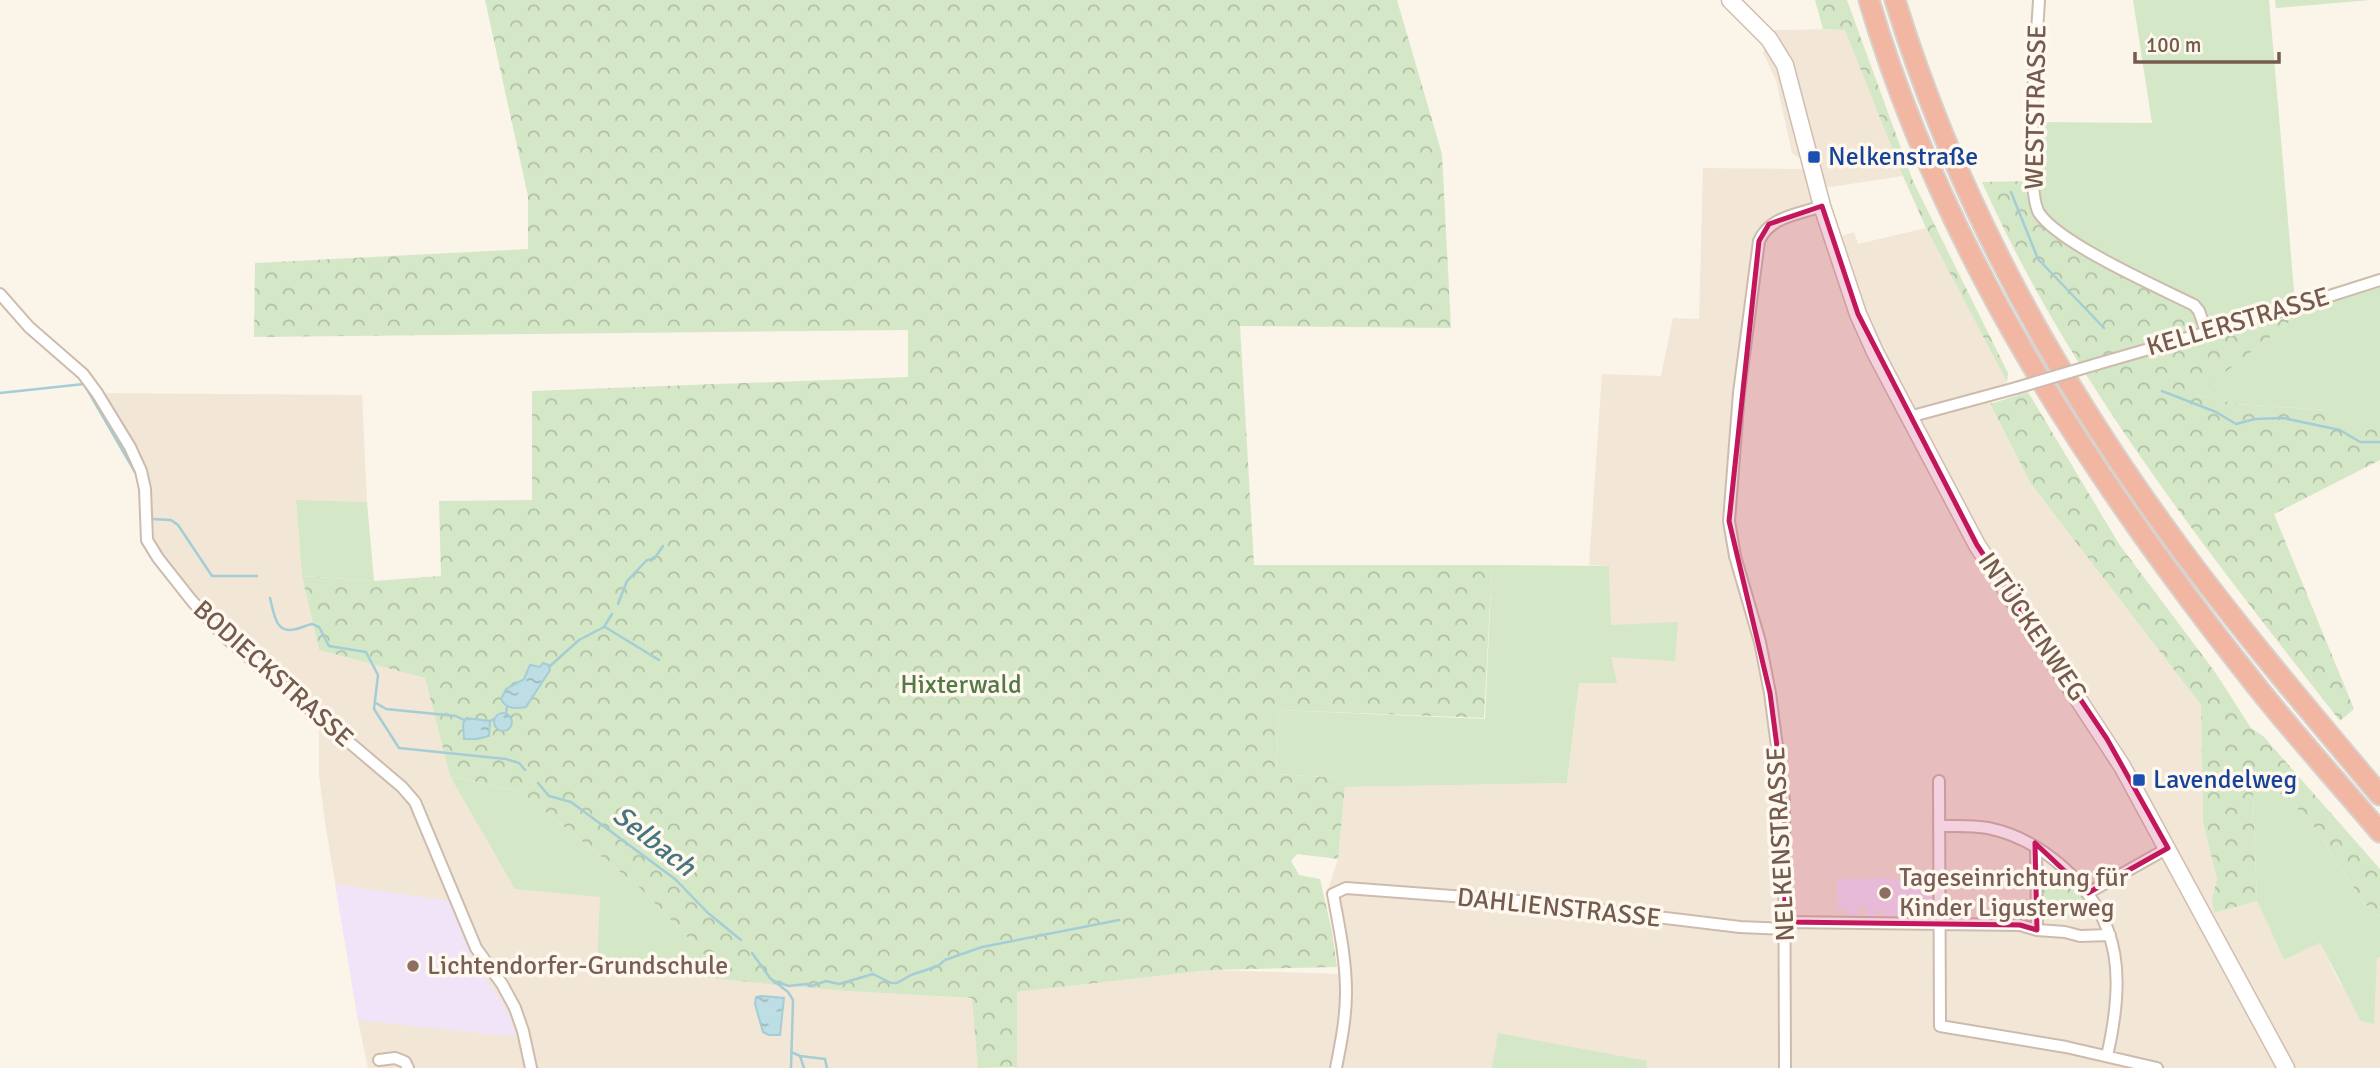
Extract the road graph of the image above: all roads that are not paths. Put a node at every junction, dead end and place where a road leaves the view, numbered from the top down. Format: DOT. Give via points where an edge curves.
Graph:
graph roads {
  1 [pos="1730,0"];
  2 [pos="1869,0"];
  3 [pos="1895,0"];
  4 [pos="2039,0"];
  5 [pos="1822,206"];
  6 [pos="2380,280"];
  7 [pos="0,295"];
  8 [pos="2206,331"];
  9 [pos="1909,417"];
  10 [pos="1938,781"];
  11 [pos="2380,795"];
  12 [pos="1939,826"];
  13 [pos="2380,832"];
  14 [pos="2036,847"];
  15 [pos="2168,848"];
  16 [pos="2088,893"];
  17 [pos="1939,923"];
  18 [pos="1785,925"];
  19 [pos="2037,930"];
  20 [pos="2110,935"];
  21 [pos="2107,1056"];
  22 [pos="379,1060"];
  23 [pos="408,1068"];
  24 [pos="531,1068"];
  25 [pos="1336,1068"];
  26 [pos="1785,1068"];
  27 [pos="2157,1068"];
  28 [pos="2286,1068"];
  1 -- 5 [label="street, INTÜCKENWEG" via="1769,39 1785,65"];
  2 -- 13 [label="highway" via="1949,211 2043,386 2156,556 2255,684"];
  3 -- 11 [label="highway" via="1913,58 1974,207 2057,363 2179,547"];
  4 -- 8 [label="street, WESTSTRASSE" via="2032,170 2038,210 2060,234 2194,305"];
  5 -- 9 [label="street, INTÜCKENWEG" via="1858,314"];
  5 -- 18 [label="street, NELKENSTRASSE" via="1779,219 1759,241 1729,508 1735,556 1760,642 1777,743 1784,800"];
  6 -- 8 [label="street, KELLERSTRASSE"];
  7 -- 24 [label="street, BODIECKSTRASSE" via="97,393 141,471 147,540 192,601 226,637 415,802 476,948 515,1008"];
  8 -- 9 [label="street, KELLERSTRASSE, bridge"];
  9 -- 15 [label="street, INTÜCKENWEG" via="1977,545 2107,739"];
  10 -- 12 [label="street"];
  12 -- 14 [label="street" via="1987,828"];
  12 -- 17 [label="street"];
  14 -- 16 [label="street"];
  14 -- 19 [label="street"];
  15 -- 16 [label="street"];
  15 -- 28 [label="street, INTÜCKENWEG"];
  16 -- 20 [label="street"];
  17 -- 18 [label="street, DAHLIENSTRASSE"];
  17 -- 19 [label="street, DAHLIENSTRASSE" via="2020,925"];
  17 -- 21 [label="street" via="1940,1026"];
  18 -- 25 [label="street, DAHLIENSTRASSE" via="1740,927 1533,902 1346,888 1333,894 1346,990"];
  18 -- 26 [label="street, NELKENSTRASSE"];
  19 -- 20 [label="street, DAHLIENSTRASSE"];
  20 -- 21 [label="street" via="2118,1006"];
  21 -- 27 [label="street"];
  22 -- 23 [label="street" via="399,1058"];
}
